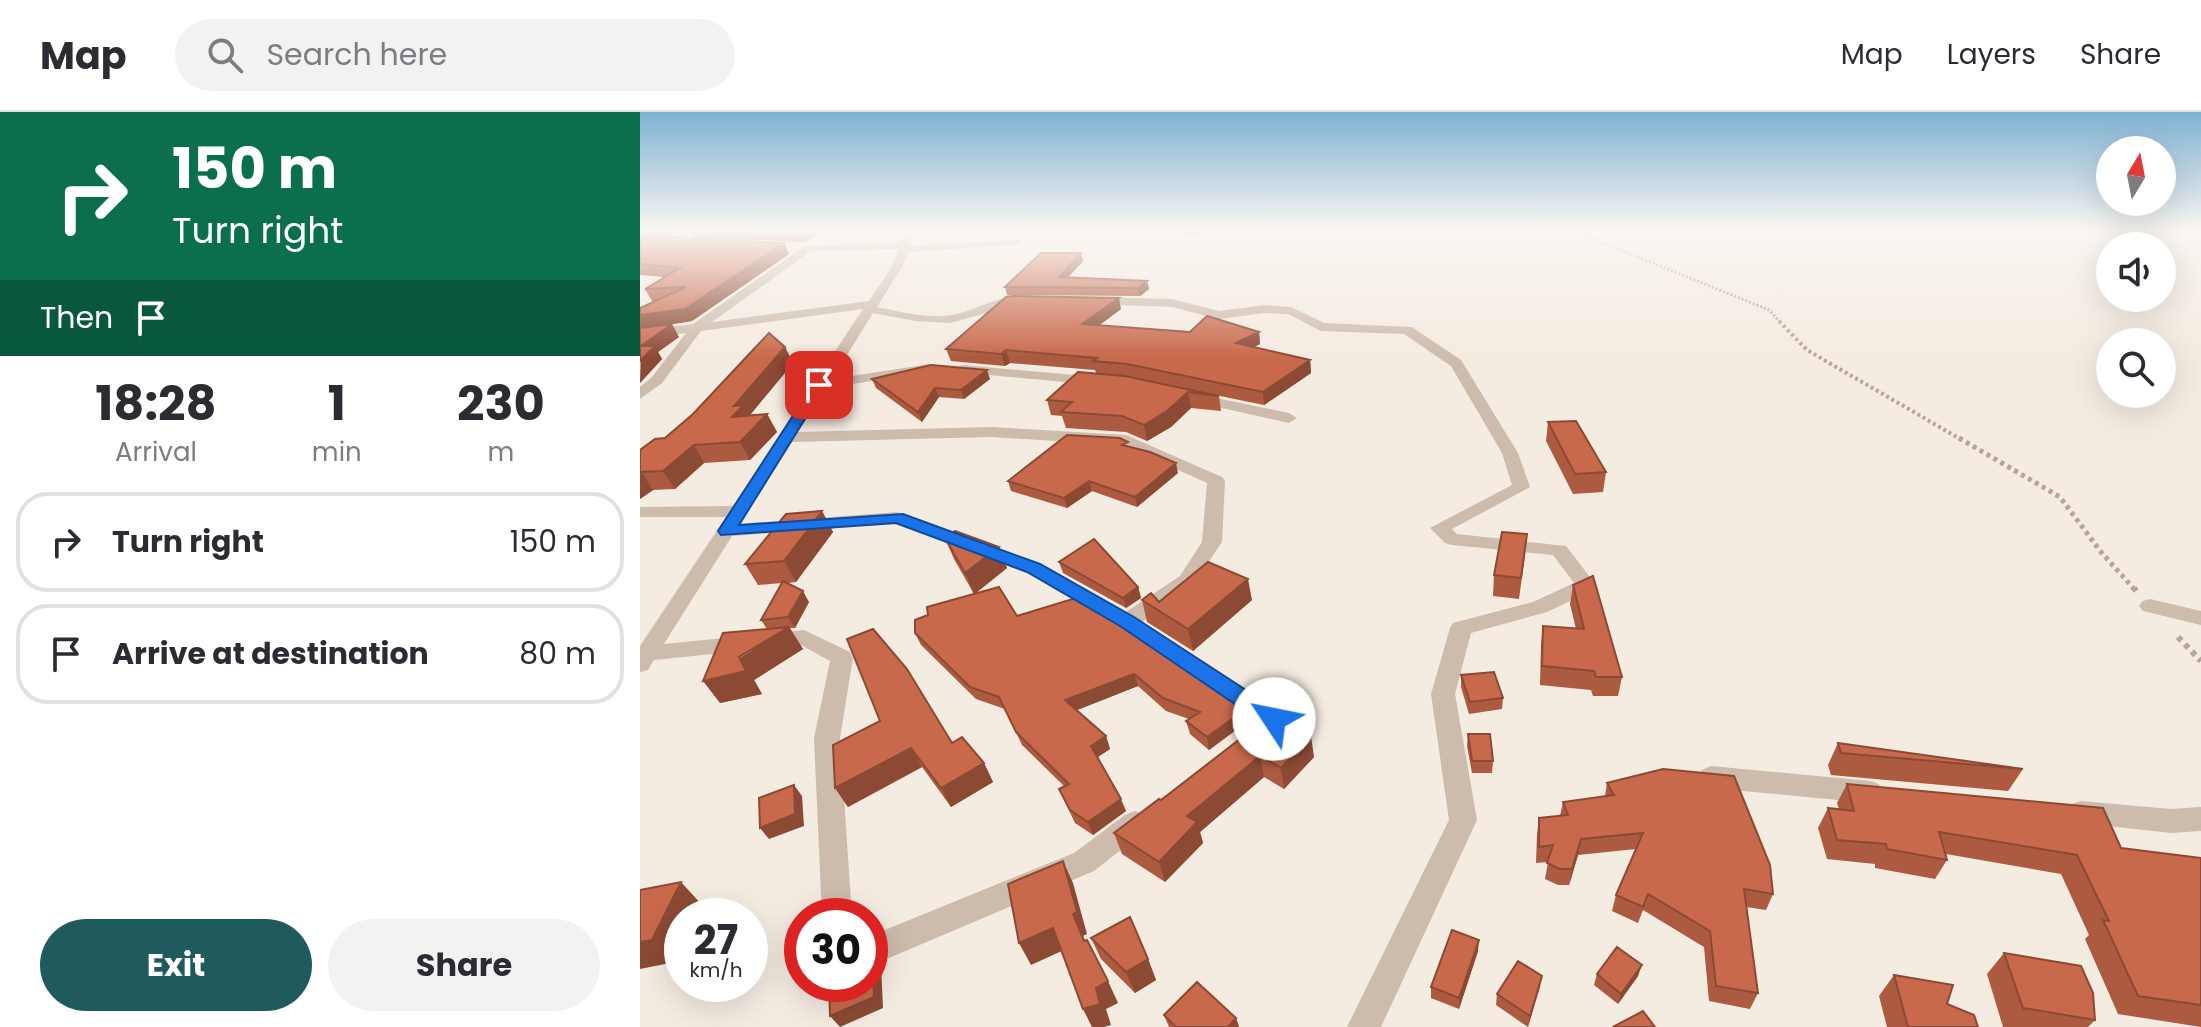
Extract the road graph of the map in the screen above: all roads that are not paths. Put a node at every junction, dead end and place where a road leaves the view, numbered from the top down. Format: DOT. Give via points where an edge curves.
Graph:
graph roads {
  1 [pos="774,273"];
  2 [pos="893,273"];
  3 [pos="1042,301"];
  4 [pos="1068,301"];
  5 [pos="872,306"];
  6 [pos="698,326"];
  7 [pos="640,335"];
  8 [pos="1114,382"];
  9 [pos="819,385"];
  10 [pos="640,395"];
  11 [pos="1187,396"];
  12 [pos="1289,418"];
  13 [pos="787,437"];
  14 [pos="741,511"];
  15 [pos="640,512"];
  16 [pos="727,531"];
  17 [pos="2150,606"];
  18 [pos="2201,618"];
  19 [pos="1127,622"];
  20 [pos="642,657"];
  21 [pos="1236,747"];
  22 [pos="1692,775"];
  23 [pos="1903,795"];
  24 [pos="1160,805"];
  25 [pos="2061,810"];
  26 [pos="2201,819"];
  27 [pos="836,898"];
  28 [pos="888,944"];
  29 [pos="1364,1027"];
  1 -- 6 [label="street"];
  2 -- 5 [label="street"];
  3 -- 5 [label="street" via="989,304 955,320"];
  4 -- 29 [label="street" via="1172,303 1219,315 1291,311 1321,327 1407,330 1456,363 1510,453 1521,487 1439,528 1452,539 1559,550 1586,585 1540,607 1461,628 1443,694 1463,820"];
  5 -- 6 [label="street"];
  5 -- 9 [label="street"];
  6 -- 7 [label="street"];
  6 -- 10 [label="street"];
  8 -- 9 [label="street" via="934,367"];
  9 -- 13 [label="street"];
  11 -- 12 [label="street"];
  13 -- 14 [label="street"];
  13 -- 19 [label="street" via="991,432 1126,440 1216,481 1212,542 1187,580"];
  14 -- 15 [label="street"];
  14 -- 16 [label="street"];
  16 -- 19 [label="street" via="897,518 1034,568"];
  16 -- 20 [label="street"];
  17 -- 18 [label="street"];
  19 -- 21 [label="street" via="1274,719"];
  20 -- 27 [label="street" via="804,637 842,658 827,738"];
  22 -- 23 [label="street"];
  24 -- 28 [label="street" via="1084,862"];
  25 -- 26 [label="street"];
}
